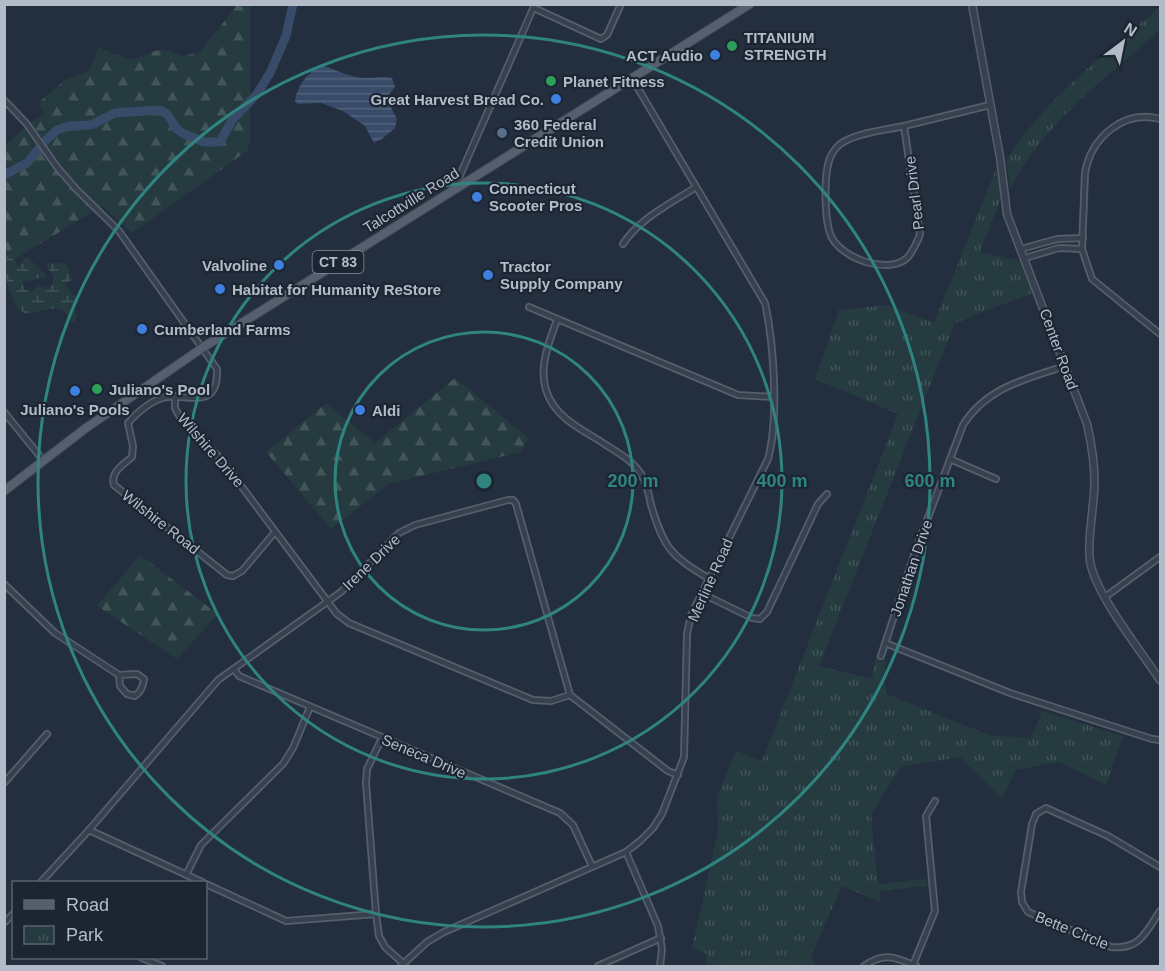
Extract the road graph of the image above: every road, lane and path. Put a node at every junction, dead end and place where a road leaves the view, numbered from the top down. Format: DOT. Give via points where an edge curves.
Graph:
graph roads {
  1 [pos="621,4"];
  2 [pos="750,4"];
  3 [pos="972,4"];
  4 [pos="535,6"];
  5 [pos="633,80"];
  6 [pos="4,100"];
  7 [pos="990,105"];
  8 [pos="1161,119"];
  9 [pos="904,126"];
  10 [pos="696,187"];
  11 [pos="454,189"];
  12 [pos="1083,238"];
  13 [pos="623,244"];
  14 [pos="1021,249"];
  15 [pos="1082,249"];
  16 [pos="1025,258"];
  17 [pos="528,307"];
  18 [pos="557,320"];
  19 [pos="1161,334"];
  20 [pos="202,348"];
  21 [pos="1065,366"];
  22 [pos="176,396"];
  23 [pos="774,397"];
  24 [pos="4,412"];
  25 [pos="950,459"];
  26 [pos="43,460"];
  27 [pos="996,479"];
  28 [pos="4,491"];
  29 [pos="827,494"];
  30 [pos="275,532"];
  31 [pos="1161,557"];
  32 [pos="708,578"];
  33 [pos="4,584"];
  34 [pos="701,593"];
  35 [pos="1105,597"];
  36 [pos="326,601"];
  37 [pos="885,643"];
  38 [pos="881,656"];
  39 [pos="234,669"];
  40 [pos="119,675"];
  41 [pos="1161,680"];
  42 [pos="570,695"];
  43 [pos="310,707"];
  44 [pos="47,734"];
  45 [pos="382,738"];
  46 [pos="1161,740"];
  47 [pos="678,775"];
  48 [pos="4,783"];
  49 [pos="935,801"];
  50 [pos="89,830"];
  51 [pos="626,852"];
  52 [pos="592,866"];
  53 [pos="1161,867"];
  54 [pos="186,875"];
  55 [pos="42,881"];
  56 [pos="200,881"];
  57 [pos="207,884"];
  58 [pos="1161,911"];
  59 [pos="376,914"];
  60 [pos="661,938"];
  61 [pos="146,959"];
  62 [pos="402,965"];
  63 [pos="162,966"];
  64 [pos="598,966"];
  65 [pos="660,966"];
  66 [pos="864,966"];
  67 [pos="915,966"];
  1 -- 4 [label="street" via="607,35 601,39"];
  2 -- 5 [label="main road, Talcottville Road / CT 83"];
  3 -- 7 [label="street, Center Road"];
  4 -- 11 [label="street"];
  5 -- 10 [label="street, Merline Road"];
  5 -- 11 [label="main road, Talcottville Road / CT 83"];
  6 -- 20 [label="street, Wilshire Drive" via="75,189 119,231"];
  7 -- 9 [label="street, Pearl Drive"];
  7 -- 14 [label="street, Center Road" via="1007,214"];
  8 -- 12 [label="street" via="1132,118 1100,138 1087,161"];
  9 -- 9 [label="street, Pearl Drive" via="850,138 840,144 829,160 827,217 833,239 848,254 880,265 905,259 920,235"];
  10 -- 13 [label="street" via="642,221"];
  10 -- 23 [label="street, Merline Road" via="765,303"];
  11 -- 20 [label="main road, Talcottville Road / CT 83"];
  12 -- 14 [label="street" via="1057,239"];
  12 -- 15 [label="street"];
  14 -- 16 [label="street, Center Road"];
  15 -- 16 [label="street" via="1059,248"];
  15 -- 19 [label="street" via="1092,279"];
  16 -- 21 [label="street, Center Road"];
  17 -- 18 [label="street"];
  18 -- 23 [label="street" via="738,395"];
  18 -- 32 [label="street" via="543,377 553,406 565,419 633,464 642,475 667,547"];
  20 -- 22 [label="street, Wilshire Drive" via="217,369 212,391 203,398"];
  20 -- 26 [label="main road, Talcottville Road / CT 83"];
  21 -- 25 [label="street, Jonathan Drive" via="997,391 984,400 963,426"];
  21 -- 35 [label="street, Center Road" via="1092,444 1090,562"];
  22 -- 30 [label="street, Wilshire Drive" via="175,408 181,419 221,459"];
  22 -- 30 [label="street, Wilshire Road" via="148,405 128,423 132,457 113,474 114,485 227,575 242,571"];
  23 -- 32 [label="street, Merline Road" via="774,434 768,459"];
  24 -- 26 [label="street"];
  25 -- 27 [label="street"];
  25 -- 37 [label="street, Jonathan Drive"];
  26 -- 28 [label="main road, Talcottville Road / CT 83"];
  29 -- 34 [label="street" via="818,504 767,612 760,619"];
  30 -- 36 [label="street, Wilshire Drive"];
  31 -- 35 [label="street"];
  32 -- 34 [label="street, Merline Road"];
  33 -- 40 [label="street" via="56,633"];
  34 -- 47 [label="street, Merline Road" via="687,634 686,730"];
  35 -- 41 [label="street, Center Road"];
  36 -- 39 [label="street, Irene Drive"];
  36 -- 42 [label="street, Wilshire Drive" via="349,622 532,700 551,701"];
  36 -- 42 [label="street, Irene Drive" via="406,529 513,500"];
  37 -- 38 [label="street, Jonathan Drive"];
  37 -- 46 [label="street" via="1010,693"];
  39 -- 43 [label="street, Seneca Drive" via="239,676"];
  39 -- 50 [label="street, Irene Drive" via="211,688"];
  40 -- 40 [label="street" via="137,674 144,679 144,686 135,696 127,694 120,686"];
  42 -- 47 [label="street"];
  43 -- 45 [label="street, Seneca Drive"];
  43 -- 54 [label="street" via="289,756 201,845"];
  44 -- 48 [label="street"];
  45 -- 52 [label="street, Seneca Drive" via="566,817"];
  45 -- 59 [label="street" via="367,769 366,783"];
  47 -- 51 [label="street, Merline Road" via="653,828"];
  49 -- 67 [label="street" via="926,816 935,911"];
  50 -- 54 [label="street"];
  50 -- 55 [label="street, Irene Drive"];
  51 -- 52 [label="street, Merline Road"];
  51 -- 60 [label="street"];
  52 -- 62 [label="street, Merline Road" via="444,932"];
  53 -- 58 [label="street, Bette Circle" via="1108,836 1046,808 1036,814 1032,824 1021,892 1028,912 1124,949 1144,936"];
  54 -- 56 [label="street"];
  57 -- 59 [label="street" via="286,921"];
  59 -- 62 [label="street" via="380,941"];
  60 -- 64 [label="street"];
  60 -- 65 [label="street"];
  61 -- 63 [label="street"];
  66 -- 67 [label="street" via="883,957"];
}
